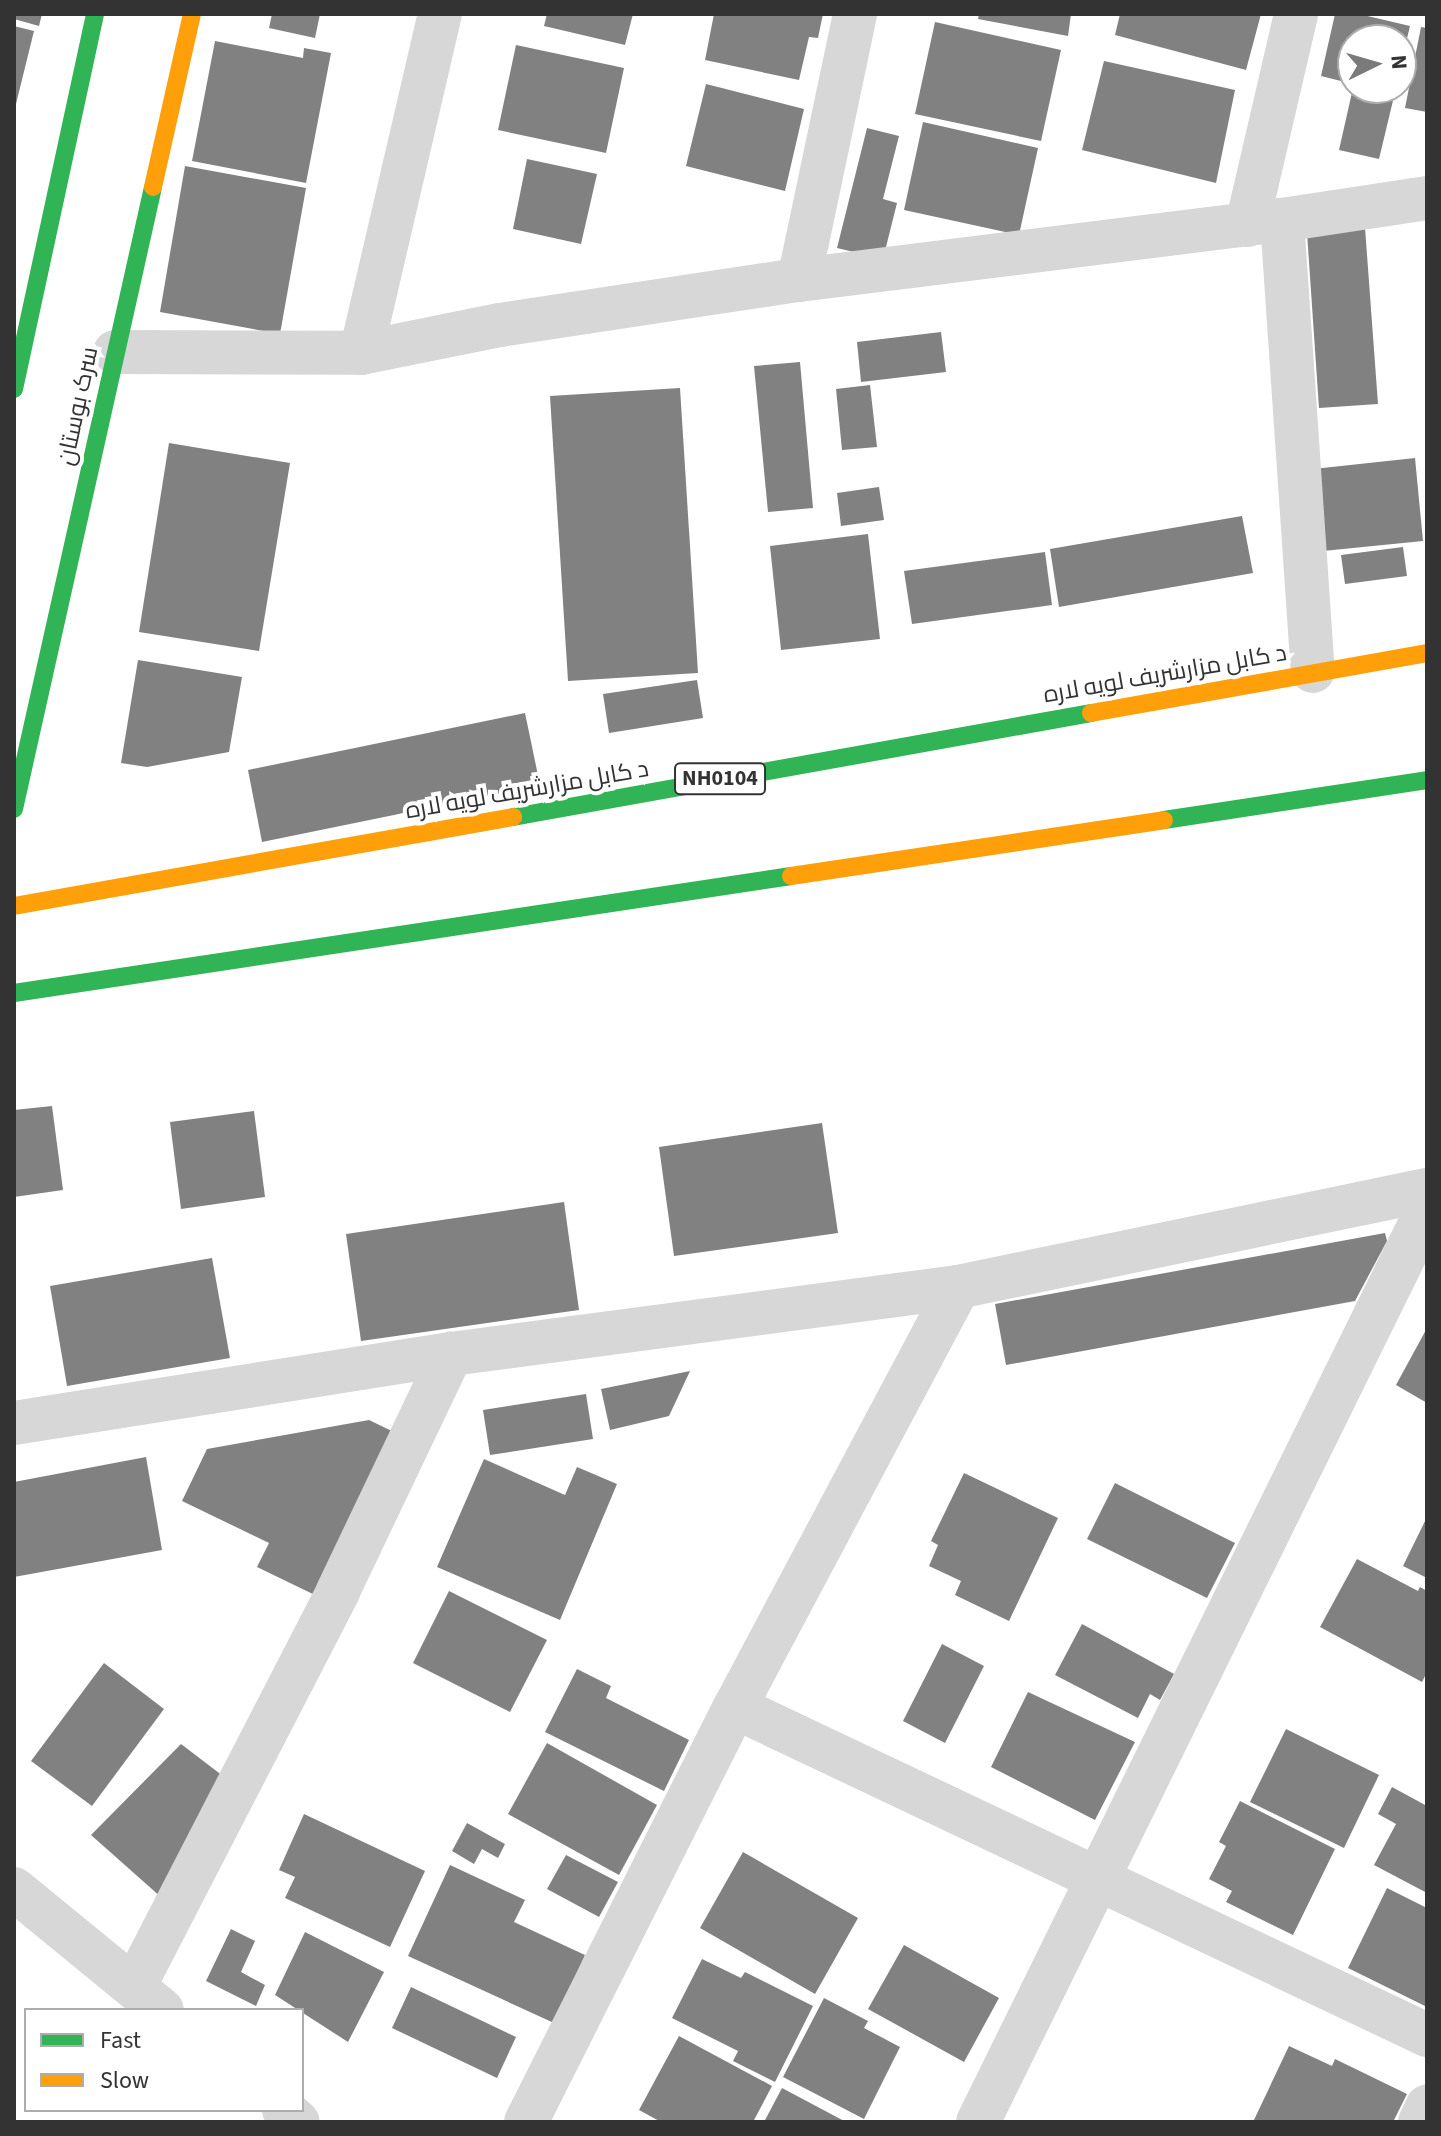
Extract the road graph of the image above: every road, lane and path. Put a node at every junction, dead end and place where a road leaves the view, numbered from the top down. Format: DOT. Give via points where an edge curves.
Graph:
graph roads {
  1 [pos="95,14"];
  2 [pos="192,14"];
  3 [pos="440,14"];
  4 [pos="855,14"];
  5 [pos="1296,14"];
  6 [pos="1427,198"];
  7 [pos="1264,222"];
  8 [pos="799,280"];
  9 [pos="115,352"];
  10 [pos="361,353"];
  11 [pos="14,389"];
  12 [pos="1427,653"];
  13 [pos="1313,671"];
  14 [pos="1427,780"];
  15 [pos="14,809"];
  16 [pos="14,906"];
  17 [pos="14,993"];
  18 [pos="1427,1190"];
  19 [pos="1427,1210"];
  20 [pos="958,1287"];
  21 [pos="451,1354"];
  22 [pos="14,1423"];
  23 [pos="735,1707"];
  24 [pos="1100,1879"];
  25 [pos="14,1889"];
  26 [pos="148,1999"];
  27 [pos="1427,2035"];
  28 [pos="1427,2107"];
  29 [pos="526,2122"];
  30 [pos="978,2122"];
  31 [pos="1420,2122"];
  1 -- 11 [label="main road"];
  2 -- 9 [label="main road, سرک بوستان"];
  3 -- 10 [label="street"];
  4 -- 8 [label="street"];
  5 -- 7 [label="street"];
  6 -- 7 [label="street"];
  7 -- 8 [label="street"];
  7 -- 13 [label="street"];
  8 -- 10 [label="street" via="500,325"];
  9 -- 10 [label="street"];
  9 -- 15 [label="main road, سرک بوستان"];
  12 -- 13 [label="main road, د کابل مزارشریف لویه لاره / NH0104"];
  13 -- 16 [label="main road, د کابل مزارشریف لویه لاره / NH0104"];
  14 -- 17 [label="main road"];
  18 -- 20 [label="street"];
  19 -- 24 [label="street"];
  20 -- 21 [label="street"];
  20 -- 23 [label="street"];
  21 -- 22 [label="street"];
  21 -- 26 [label="street"];
  23 -- 24 [label="street"];
  23 -- 29 [label="street"];
  24 -- 27 [label="street"];
  24 -- 30 [label="street"];
  25 -- 26 [label="street"];
  28 -- 31 [label="street"];
}
